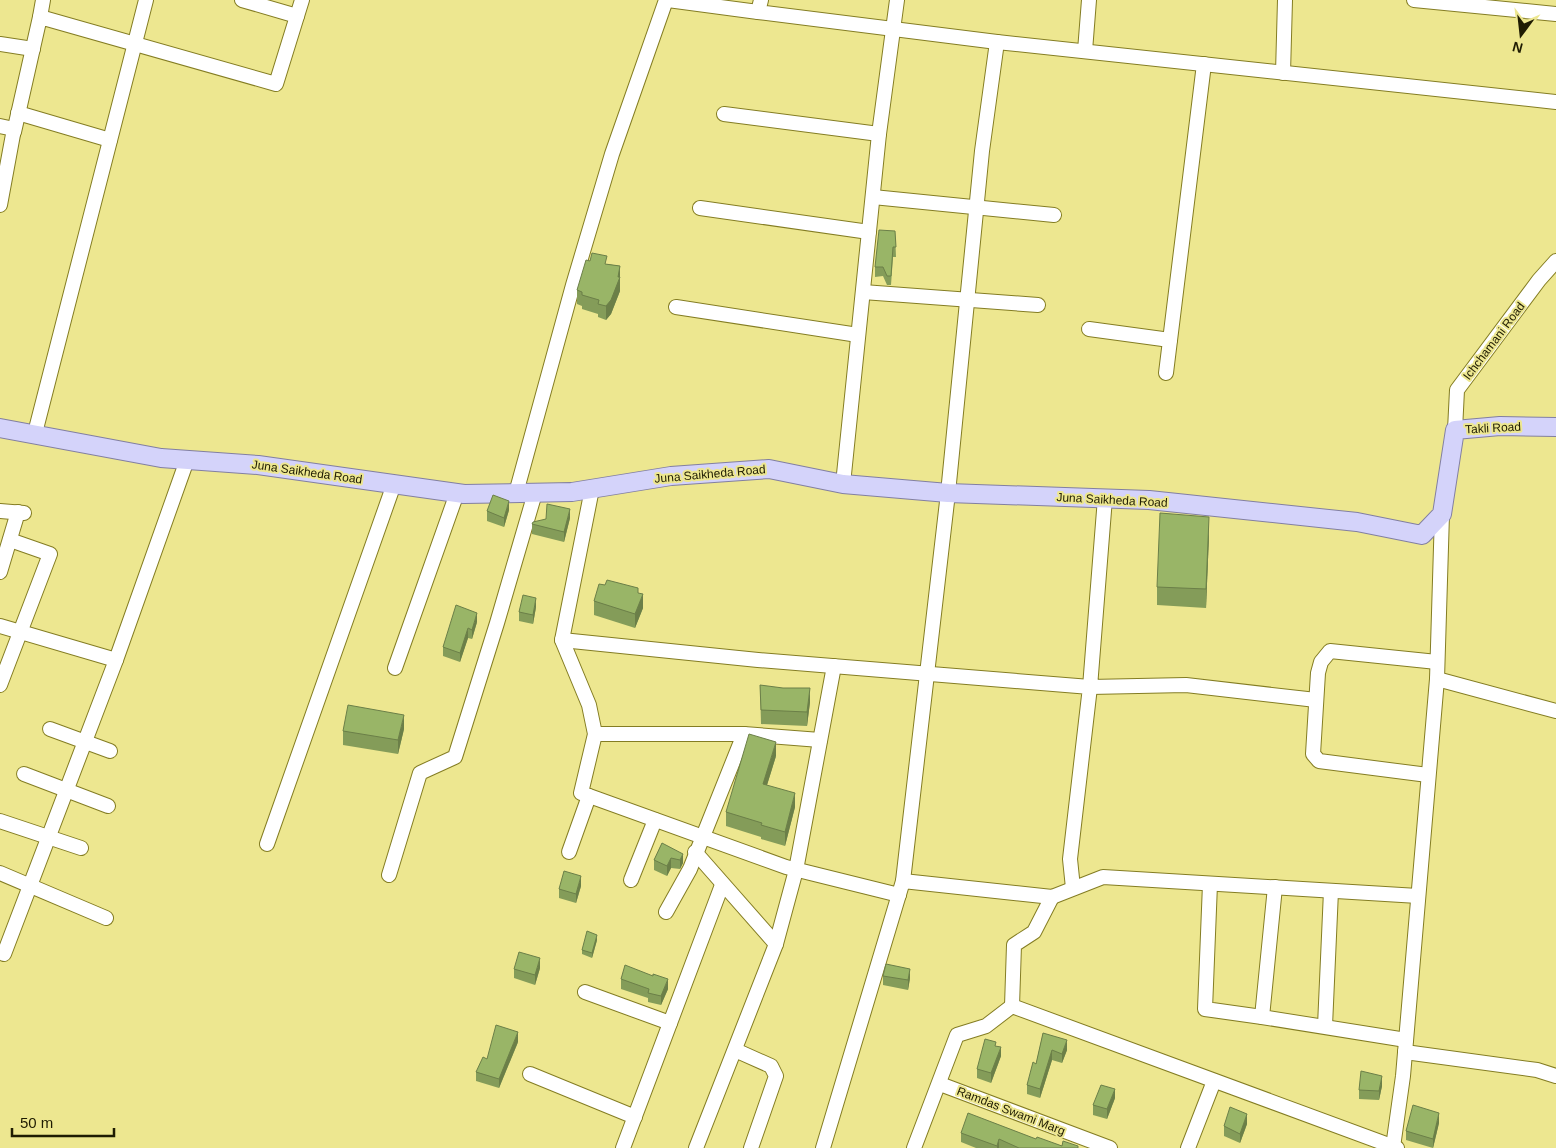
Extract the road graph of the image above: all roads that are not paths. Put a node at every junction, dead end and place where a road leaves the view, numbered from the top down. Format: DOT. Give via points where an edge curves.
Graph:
graph roads {
  1 [pos="43,0"];
  2 [pos="146,0"];
  3 [pos="242,0"];
  4 [pos="302,0"];
  5 [pos="667,0"];
  6 [pos="897,0"];
  7 [pos="1089,0"];
  8 [pos="1285,0"];
  9 [pos="1414,0"];
  10 [pos="1464,2"];
  11 [pos="759,6"];
  12 [pos="1556,14"];
  13 [pos="297,16"];
  14 [pos="40,17"];
  15 [pos="894,28"];
  16 [pos="997,42"];
  17 [pos="0,44"];
  18 [pos="135,44"];
  19 [pos="33,49"];
  20 [pos="1085,51"];
  21 [pos="1204,64"];
  22 [pos="1283,73"];
  23 [pos="1556,102"];
  24 [pos="18,113"];
  25 [pos="724,114"];
  26 [pos="0,126"];
  27 [pos="14,132"];
  28 [pos="879,134"];
  29 [pos="110,140"];
  30 [pos="873,197"];
  31 [pos="0,205"];
  32 [pos="700,208"];
  33 [pos="977,208"];
  34 [pos="1054,215"];
  35 [pos="869,232"];
  36 [pos="1556,261"];
  37 [pos="863,292"];
  38 [pos="968,300"];
  39 [pos="1038,305"];
  40 [pos="676,307"];
  41 [pos="1089,329"];
  42 [pos="858,335"];
  43 [pos="1170,340"];
  44 [pos="1166,373"];
  45 [pos="1556,427"];
  46 [pos="0,428"];
  47 [pos="1455,430"];
  48 [pos="35,433"];
  49 [pos="187,460"];
  50 [pos="394,484"];
  51 [pos="843,484"];
  52 [pos="592,489"];
  53 [pos="457,493"];
  54 [pos="516,493"];
  55 [pos="535,493"];
  56 [pos="948,493"];
  57 [pos="1105,498"];
  58 [pos="0,511"];
  59 [pos="1442,514"];
  60 [pos="10,540"];
  61 [pos="0,572"];
  62 [pos="0,626"];
  63 [pos="21,631"];
  64 [pos="562,640"];
  65 [pos="116,660"];
  66 [pos="1437,662"];
  67 [pos="834,666"];
  68 [pos="395,668"];
  69 [pos="927,673"];
  70 [pos="1437,679"];
  71 [pos="0,685"];
  72 [pos="1090,688"];
  73 [pos="1316,700"];
  74 [pos="1556,711"];
  75 [pos="50,729"];
  76 [pos="595,734"];
  77 [pos="744,734"];
  78 [pos="820,740"];
  79 [pos="85,742"];
  80 [pos="110,751"];
  81 [pos="24,774"];
  82 [pos="1428,775"];
  83 [pos="67,791"];
  84 [pos="589,796"];
  85 [pos="108,806"];
  86 [pos="655,820"];
  87 [pos="0,821"];
  88 [pos="702,837"];
  89 [pos="49,838"];
  90 [pos="267,844"];
  91 [pos="81,848"];
  92 [pos="569,852"];
  93 [pos="695,852"];
  94 [pos="796,870"];
  95 [pos="0,874"];
  96 [pos="389,875"];
  97 [pos="631,880"];
  98 [pos="903,881"];
  99 [pos="1210,884"];
  100 [pos="722,885"];
  101 [pos="30,886"];
  102 [pos="1275,887"];
  103 [pos="1073,888"];
  104 [pos="1330,891"];
  105 [pos="899,895"];
  106 [pos="1052,896"];
  107 [pos="1418,896"];
  108 [pos="666,912"];
  109 [pos="106,918"];
  110 [pos="776,944"];
  111 [pos="4,954"];
  112 [pos="584,992"];
  113 [pos="1012,1006"];
  114 [pos="1262,1017"];
  115 [pos="670,1023"];
  116 [pos="1325,1026"];
  117 [pos="1406,1046"];
  118 [pos="735,1050"];
  119 [pos="530,1074"];
  120 [pos="1556,1076"];
  121 [pos="1214,1081"];
  122 [pos="940,1084"];
  123 [pos="635,1117"];
  124 [pos="1394,1147"];
  125 [pos="623,1148"];
  126 [pos="696,1148"];
  127 [pos="751,1148"];
  128 [pos="823,1148"];
  129 [pos="914,1148"];
  130 [pos="1110,1148"];
  131 [pos="1188,1148"];
  1 -- 14 [label="street"];
  2 -- 18 [label="street"];
  3 -- 13 [label="street"];
  4 -- 13 [label="street"];
  5 -- 11 [label="street"];
  5 -- 54 [label="street" via="612,154"];
  6 -- 15 [label="street"];
  7 -- 20 [label="street"];
  8 -- 22 [label="street"];
  9 -- 10 [label="street"];
  10 -- 12 [label="street"];
  11 -- 15 [label="street"];
  13 -- 18 [label="street" via="276,84"];
  14 -- 18 [label="street"];
  14 -- 19 [label="street"];
  15 -- 16 [label="street"];
  15 -- 28 [label="street"];
  16 -- 20 [label="street"];
  16 -- 33 [label="street"];
  17 -- 19 [label="street"];
  18 -- 29 [label="street"];
  19 -- 24 [label="street"];
  20 -- 21 [label="street"];
  21 -- 22 [label="street"];
  21 -- 43 [label="street"];
  22 -- 23 [label="street"];
  24 -- 27 [label="street"];
  24 -- 29 [label="street"];
  25 -- 28 [label="street"];
  26 -- 27 [label="street" via="14,129"];
  27 -- 31 [label="street"];
  28 -- 30 [label="street"];
  29 -- 48 [label="street"];
  30 -- 33 [label="street"];
  30 -- 35 [label="street"];
  32 -- 35 [label="street"];
  33 -- 34 [label="street"];
  33 -- 38 [label="street"];
  35 -- 37 [label="street"];
  36 -- 47 [label="street, Ichchamani Road" via="1457,390"];
  37 -- 38 [label="street"];
  37 -- 42 [label="street"];
  38 -- 39 [label="street"];
  38 -- 56 [label="street"];
  40 -- 42 [label="street"];
  41 -- 43 [label="street"];
  42 -- 51 [label="street"];
  43 -- 44 [label="street"];
  45 -- 47 [label="main road, Takli Road" via="1500,426"];
  46 -- 48 [label="main road, Juna Saikheda Road"];
  47 -- 59 [label="main road, Takli Road"];
  48 -- 49 [label="main road, Juna Saikheda Road" via="161,458"];
  49 -- 50 [label="main road, Juna Saikheda Road" via="258,465"];
  49 -- 65 [label="street"];
  50 -- 53 [label="main road, Juna Saikheda Road"];
  50 -- 90 [label="street"];
  51 -- 52 [label="main road, Juna Saikheda Road" via="769,469 671,476"];
  51 -- 56 [label="main road, Juna Saikheda Road"];
  52 -- 55 [label="main road, Juna Saikheda Road"];
  52 -- 64 [label="street"];
  53 -- 54 [label="main road, Juna Saikheda Road"];
  53 -- 68 [label="street"];
  54 -- 55 [label="main road, Juna Saikheda Road"];
  55 -- 96 [label="street" via="455,756 420,773"];
  56 -- 57 [label="main road, Juna Saikheda Road"];
  56 -- 69 [label="street"];
  57 -- 59 [label="main road, Juna Saikheda Road" via="1357,522 1422,535"];
  57 -- 72 [label="street"];
  58 -- 60 [label="street" via="21,512"];
  59 -- 66 [label="street"];
  60 -- 61 [label="street"];
  60 -- 63 [label="street" via="50,554"];
  62 -- 63 [label="street"];
  63 -- 65 [label="street"];
  63 -- 71 [label="street"];
  64 -- 67 [label="street"];
  64 -- 76 [label="street" via="589,705"];
  65 -- 79 [label="street"];
  66 -- 70 [label="street"];
  66 -- 73 [label="street" via="1330,651 1321,662"];
  67 -- 69 [label="street"];
  67 -- 78 [label="street"];
  69 -- 72 [label="street"];
  69 -- 98 [label="street"];
  70 -- 74 [label="street"];
  70 -- 82 [label="street"];
  72 -- 73 [label="street" via="1186,685"];
  72 -- 103 [label="street" via="1070,859"];
  73 -- 82 [label="street" via="1313,754 1319,761"];
  75 -- 79 [label="street"];
  76 -- 77 [label="street"];
  76 -- 84 [label="street" via="581,793"];
  77 -- 78 [label="street"];
  77 -- 88 [label="street"];
  78 -- 94 [label="street"];
  79 -- 80 [label="street"];
  79 -- 83 [label="street"];
  81 -- 83 [label="street"];
  82 -- 107 [label="street"];
  83 -- 85 [label="street"];
  83 -- 89 [label="street"];
  84 -- 86 [label="street"];
  84 -- 92 [label="street"];
  86 -- 88 [label="street"];
  86 -- 97 [label="street"];
  87 -- 89 [label="street"];
  88 -- 93 [label="street"];
  88 -- 94 [label="street"];
  89 -- 91 [label="street"];
  89 -- 101 [label="street"];
  93 -- 100 [label="street"];
  93 -- 108 [label="street" via="690,869"];
  94 -- 105 [label="street"];
  94 -- 110 [label="street"];
  95 -- 101 [label="street"];
  98 -- 105 [label="street"];
  98 -- 106 [label="street"];
  99 -- 102 [label="street"];
  99 -- 103 [label="street" via="1103,877"];
  99 -- 114 [label="street" via="1205,1009"];
  100 -- 110 [label="street"];
  100 -- 115 [label="street"];
  101 -- 109 [label="street"];
  101 -- 111 [label="street"];
  102 -- 104 [label="street"];
  102 -- 114 [label="street"];
  103 -- 106 [label="street"];
  104 -- 107 [label="street"];
  104 -- 116 [label="street"];
  105 -- 128 [label="street"];
  106 -- 113 [label="street" via="1034,932 1014,946"];
  107 -- 117 [label="street"];
  110 -- 118 [label="street"];
  112 -- 115 [label="street"];
  113 -- 121 [label="street"];
  113 -- 122 [label="street" via="986,1026 957,1035"];
  114 -- 116 [label="street"];
  115 -- 123 [label="street"];
  116 -- 117 [label="street"];
  117 -- 120 [label="street"];
  117 -- 124 [label="street"];
  118 -- 126 [label="street"];
  118 -- 127 [label="street" via="771,1066 776,1076"];
  119 -- 123 [label="street"];
  121 -- 124 [label="street"];
  121 -- 131 [label="street"];
  122 -- 129 [label="street"];
  122 -- 130 [label="street, Ramdas Swami Marg"];
  123 -- 125 [label="street"];
}
